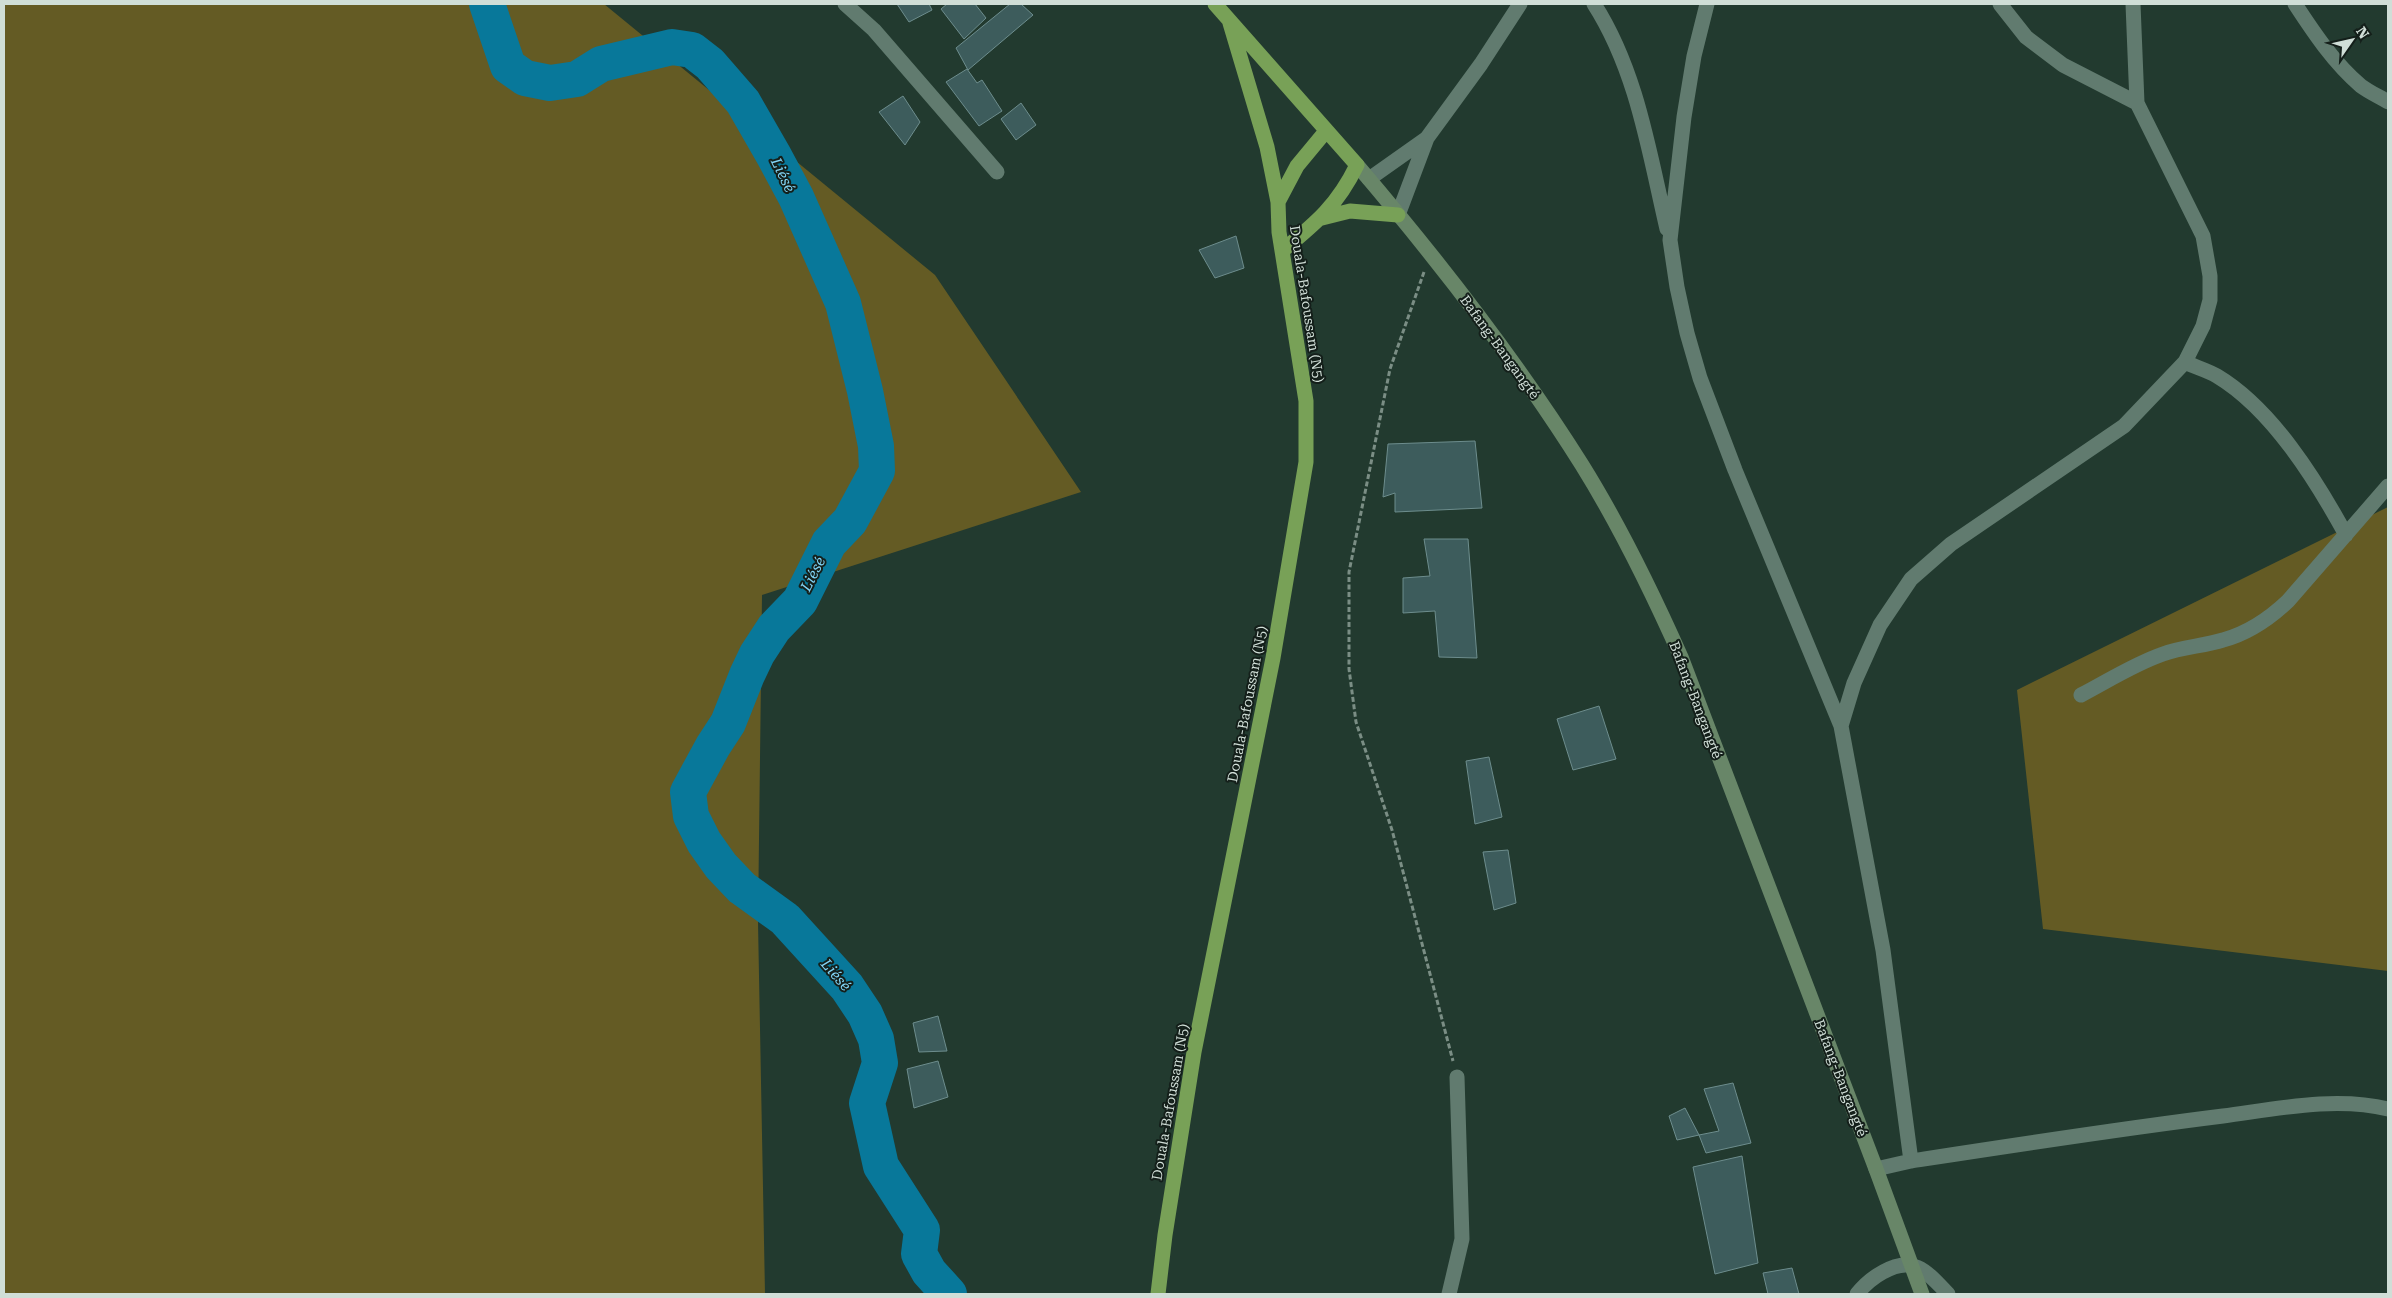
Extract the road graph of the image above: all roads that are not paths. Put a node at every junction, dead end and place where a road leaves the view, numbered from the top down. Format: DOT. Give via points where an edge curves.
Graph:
graph roads {
  1 [pos="846,4"];
  2 [pos="1215,4"];
  3 [pos="1520,4"];
  4 [pos="1594,4"];
  5 [pos="1707,4"];
  6 [pos="2000,4"];
  7 [pos="2133,4"];
  8 [pos="2295,4"];
  9 [pos="1228,16"];
  10 [pos="2388,102"];
  11 [pos="2136,103"];
  12 [pos="1326,132"];
  13 [pos="1427,138"];
  14 [pos="1357,165"];
  15 [pos="997,172"];
  16 [pos="1369,179"];
  17 [pos="1278,202"];
  18 [pos="1398,215"];
  19 [pos="1322,218"];
  20 [pos="1670,240"];
  21 [pos="1282,251"];
  22 [pos="2185,362"];
  23 [pos="2388,486"];
  24 [pos="2346,535"];
  25 [pos="2081,695"];
  26 [pos="1841,726"];
  27 [pos="1457,1076"];
  28 [pos="2388,1109"];
  29 [pos="1911,1161"];
  30 [pos="1876,1169"];
  31 [pos="1910,1263"];
  32 [pos="1158,1294"];
  33 [pos="1449,1294"];
  34 [pos="1857,1294"];
  35 [pos="1922,1294"];
  36 [pos="1948,1294"];
  1 -- 15 [label="street" via="874,30"];
  2 -- 9 [label="highway"];
  3 -- 13 [label="street"];
  4 -- 20 [label="street" via="1622,56 1642,118"];
  5 -- 20 [label="street" via="1684,117"];
  6 -- 11 [label="street" via="2026,37 2063,65"];
  7 -- 11 [label="street"];
  8 -- 10 [label="street" via="2344,69 2362,86"];
  9 -- 12 [label="highway"];
  9 -- 17 [label="highway" via="1267,147"];
  11 -- 22 [label="street" via="2203,236 2210,276 2210,300 2203,326"];
  12 -- 14 [label="highway"];
  12 -- 17 [label="highway, Douala-Bafoussam (N5)" via="1297,166"];
  13 -- 16 [label="street"];
  13 -- 18 [label="street"];
  14 -- 16 [label="street, Bafang-Bangangté"];
  14 -- 19 [label="highway" via="1347,187"];
  16 -- 18 [label="street, Bafang-Bangangté"];
  17 -- 21 [label="highway, Douala-Bafoussam (N5)"];
  18 -- 19 [label="highway" via="1350,211"];
  18 -- 30 [label="street, Bafang-Bangangté" via="1431,253 1583,466 1656,601 1681,658"];
  19 -- 21 [label="highway"];
  20 -- 26 [label="street" via="1677,287 1700,378"];
  21 -- 32 [label="highway, Douala-Bafoussam (N5)" via="1306,401 1306,462 1273,658 1194,1052"];
  22 -- 24 [label="street" via="2216,376 2252,403 2321,490"];
  22 -- 26 [label="street" via="2124,426 1951,544 1911,578 1868,649"];
  23 -- 24 [label="street"];
  24 -- 25 [label="street" via="2271,617 2225,640 2164,654 2136,665"];
  26 -- 29 [label="street" via="1883,950"];
  27 -- 33 [label="street" via="1462,1239"];
  28 -- 29 [label="street" via="2352,1103 2288,1108"];
  29 -- 30 [label="street"];
  30 -- 31 [label="street, Bafang-Bangangté"];
  31 -- 34 [label="street" via="1894,1265 1866,1282"];
  31 -- 35 [label="street, Bafang-Bangangté"];
  31 -- 36 [label="street" via="1930,1275"];
}
